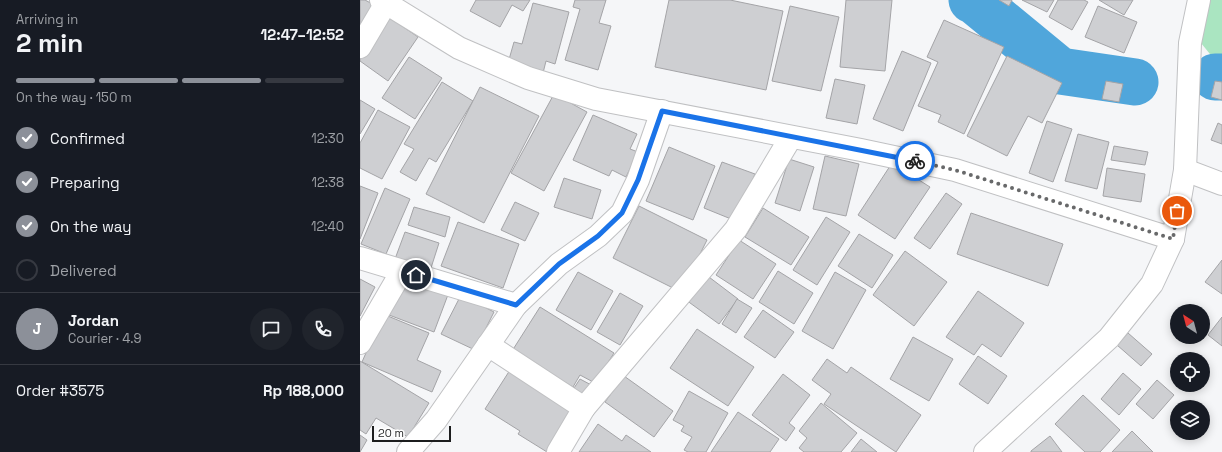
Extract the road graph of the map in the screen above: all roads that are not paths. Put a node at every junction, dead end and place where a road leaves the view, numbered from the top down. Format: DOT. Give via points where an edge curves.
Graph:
graph roads {
  1 [pos="1199,0"];
  2 [pos="383,1"];
  3 [pos="360,47"];
  4 [pos="662,111"];
  5 [pos="791,137"];
  6 [pos="1185,170"];
  7 [pos="1222,184"];
  8 [pos="1173,239"];
  9 [pos="360,258"];
  10 [pos="402,271"];
  11 [pos="516,305"];
  12 [pos="360,343"];
  13 [pos="488,345"];
  14 [pos="584,408"];
  15 [pos="408,452"];
  16 [pos="558,452"];
  17 [pos="985,452"];
  1 -- 6 [label="main road" via="1190,43"];
  2 -- 3 [label="main road"];
  2 -- 4 [label="main road" via="459,48 528,78 596,99"];
  4 -- 5 [label="main road"];
  4 -- 11 [label="main road" via="638,180 622,213 598,236 559,264"];
  5 -- 8 [label="main road" via="955,170"];
  5 -- 14 [label="main road" via="736,229"];
  6 -- 7 [label="main road"];
  6 -- 8 [label="main road"];
  8 -- 17 [label="main road" via="1152,284 1109,338"];
  9 -- 10 [label="main road"];
  10 -- 11 [label="main road"];
  10 -- 12 [label="main road"];
  11 -- 13 [label="main road"];
  13 -- 14 [label="main road"];
  13 -- 15 [label="main road" via="436,420"];
  14 -- 16 [label="main road"];
}
